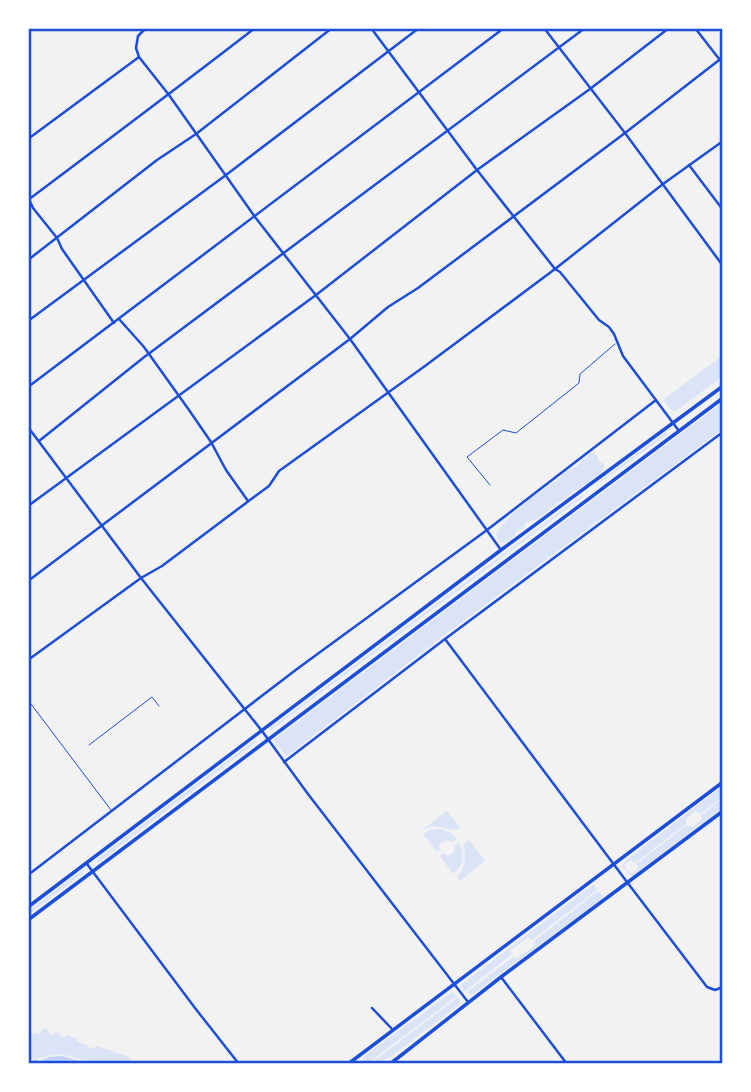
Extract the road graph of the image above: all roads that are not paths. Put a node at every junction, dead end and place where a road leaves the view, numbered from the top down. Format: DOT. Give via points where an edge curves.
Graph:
graph roads {
  1 [pos="146,28"];
  2 [pos="255,28"];
  3 [pos="332,28"];
  4 [pos="371,28"];
  5 [pos="419,28"];
  6 [pos="503,28"];
  7 [pos="544,28"];
  8 [pos="585,28"];
  9 [pos="669,28"];
  10 [pos="695,28"];
  11 [pos="559,47"];
  12 [pos="388,51"];
  13 [pos="139,57"];
  14 [pos="721,59"];
  15 [pos="723,64"];
  16 [pos="590,89"];
  17 [pos="419,92"];
  18 [pos="169,95"];
  19 [pos="447,130"];
  20 [pos="625,133"];
  21 [pos="196,134"];
  22 [pos="28,139"];
  23 [pos="723,141"];
  24 [pos="690,165"];
  25 [pos="477,170"];
  26 [pos="226,175"];
  27 [pos="663,184"];
  28 [pos="29,199"];
  29 [pos="723,210"];
  30 [pos="256,216"];
  31 [pos="513,216"];
  32 [pos="57,238"];
  33 [pos="284,253"];
  34 [pos="28,260"];
  35 [pos="723,266"];
  36 [pos="555,269"];
  37 [pos="83,279"];
  38 [pos="316,295"];
  39 [pos="119,319"];
  40 [pos="28,321"];
  41 [pos="114,323"];
  42 [pos="350,339"];
  43 [pos="617,342"];
  44 [pos="148,355"];
  45 [pos="723,386"];
  46 [pos="28,387"];
  47 [pos="388,393"];
  48 [pos="178,396"];
  49 [pos="723,398"];
  50 [pos="656,400"];
  51 [pos="673,424"];
  52 [pos="29,429"];
  53 [pos="679,431"];
  54 [pos="723,432"];
  55 [pos="39,441"];
  56 [pos="211,442"];
  57 [pos="66,477"];
  58 [pos="591,484"];
  59 [pos="490,485"];
  60 [pos="597,493"];
  61 [pos="249,501"];
  62 [pos="28,506"];
  63 [pos="103,525"];
  64 [pos="486,530"];
  65 [pos="501,550"];
  66 [pos="141,578"];
  67 [pos="28,581"];
  68 [pos="445,639"];
  69 [pos="28,660"];
  70 [pos="28,700"];
  71 [pos="159,706"];
  72 [pos="245,710"];
  73 [pos="261,730"];
  74 [pos="268,739"];
  75 [pos="89,745"];
  76 [pos="285,762"];
  77 [pos="723,782"];
  78 [pos="111,810"];
  79 [pos="723,811"];
  80 [pos="87,864"];
  81 [pos="614,864"];
  82 [pos="92,871"];
  83 [pos="28,875"];
  84 [pos="627,882"];
  85 [pos="28,907"];
  86 [pos="28,919"];
  87 [pos="501,977"];
  88 [pos="453,984"];
  89 [pos="723,987"];
  90 [pos="468,1002"];
  91 [pos="372,1009"];
  92 [pos="393,1030"];
  93 [pos="239,1064"];
  94 [pos="348,1064"];
  95 [pos="390,1064"];
  96 [pos="568,1064"];
  1 -- 13 [label="street" via="138,36"];
  2 -- 18 [label="street"];
  3 -- 21 [label="street"];
  4 -- 12 [label="street"];
  5 -- 12 [label="street"];
  6 -- 17 [label="street"];
  7 -- 11 [label="street"];
  8 -- 11 [label="street"];
  9 -- 16 [label="street"];
  10 -- 14 [label="street"];
  11 -- 16 [label="street"];
  11 -- 19 [label="street"];
  12 -- 17 [label="street"];
  12 -- 26 [label="street"];
  13 -- 18 [label="street"];
  13 -- 22 [label="street"];
  14 -- 15 [label="street"];
  14 -- 20 [label="street"];
  16 -- 20 [label="street"];
  16 -- 25 [label="street"];
  17 -- 19 [label="street"];
  17 -- 30 [label="street"];
  18 -- 21 [label="street"];
  18 -- 28 [label="street"];
  19 -- 25 [label="street"];
  19 -- 33 [label="street"];
  20 -- 27 [label="street"];
  20 -- 31 [label="street"];
  21 -- 26 [label="street"];
  21 -- 32 [label="street"];
  23 -- 24 [label="street"];
  24 -- 27 [label="street"];
  24 -- 29 [label="street"];
  25 -- 31 [label="street"];
  25 -- 38 [label="street"];
  26 -- 30 [label="street"];
  26 -- 37 [label="street"];
  27 -- 35 [label="street"];
  27 -- 36 [label="street"];
  28 -- 32 [label="street"];
  30 -- 33 [label="street"];
  30 -- 39 [label="street"];
  31 -- 36 [label="street"];
  31 -- 42 [label="street"];
  32 -- 34 [label="street"];
  32 -- 37 [label="street"];
  33 -- 38 [label="street"];
  33 -- 44 [label="street"];
  36 -- 43 [label="street" via="609,327"];
  36 -- 47 [label="street"];
  37 -- 40 [label="street"];
  37 -- 41 [label="street"];
  38 -- 42 [label="street"];
  38 -- 48 [label="street"];
  39 -- 41 [label="street"];
  39 -- 44 [label="street"];
  41 -- 46 [label="street"];
  42 -- 47 [label="street"];
  42 -- 56 [label="street"];
  43 -- 50 [label="street"];
  43 -- 59 [label="lane" via="580,374 579,383 516,433 503,430 467,457"];
  44 -- 48 [label="street"];
  44 -- 55 [label="street"];
  45 -- 51 [label="main road"];
  47 -- 61 [label="street" via="279,471 269,486"];
  47 -- 64 [label="street"];
  48 -- 56 [label="street"];
  48 -- 57 [label="street"];
  49 -- 53 [label="main road"];
  50 -- 51 [label="street"];
  50 -- 64 [label="street"];
  51 -- 53 [label="street"];
  51 -- 58 [label="main road"];
  52 -- 55 [label="street"];
  53 -- 60 [label="main road"];
  54 -- 68 [label="street"];
  55 -- 57 [label="street"];
  56 -- 61 [label="street"];
  56 -- 63 [label="street"];
  57 -- 62 [label="street"];
  57 -- 63 [label="street"];
  58 -- 60 [label="main road"];
  58 -- 65 [label="main road"];
  60 -- 74 [label="main road"];
  61 -- 66 [label="street"];
  63 -- 66 [label="street"];
  63 -- 67 [label="street"];
  64 -- 65 [label="street"];
  64 -- 72 [label="street"];
  65 -- 73 [label="main road"];
  66 -- 69 [label="street"];
  66 -- 72 [label="street"];
  68 -- 76 [label="street"];
  68 -- 81 [label="street"];
  70 -- 78 [label="lane"];
  71 -- 75 [label="lane" via="152,697"];
  72 -- 73 [label="street"];
  72 -- 78 [label="street"];
  73 -- 74 [label="street"];
  73 -- 80 [label="main road"];
  74 -- 76 [label="street"];
  74 -- 82 [label="main road"];
  76 -- 88 [label="street"];
  77 -- 81 [label="main road"];
  78 -- 83 [label="street"];
  79 -- 84 [label="main road"];
  80 -- 82 [label="street"];
  80 -- 85 [label="main road"];
  81 -- 84 [label="street"];
  81 -- 88 [label="main road"];
  82 -- 86 [label="main road"];
  82 -- 93 [label="street"];
  84 -- 87 [label="main road"];
  84 -- 89 [label="street" via="706,987"];
  87 -- 90 [label="main road"];
  87 -- 96 [label="street"];
  88 -- 90 [label="street"];
  88 -- 92 [label="main road"];
  90 -- 95 [label="main road"];
  91 -- 92 [label="street"];
  92 -- 94 [label="main road"];
}
